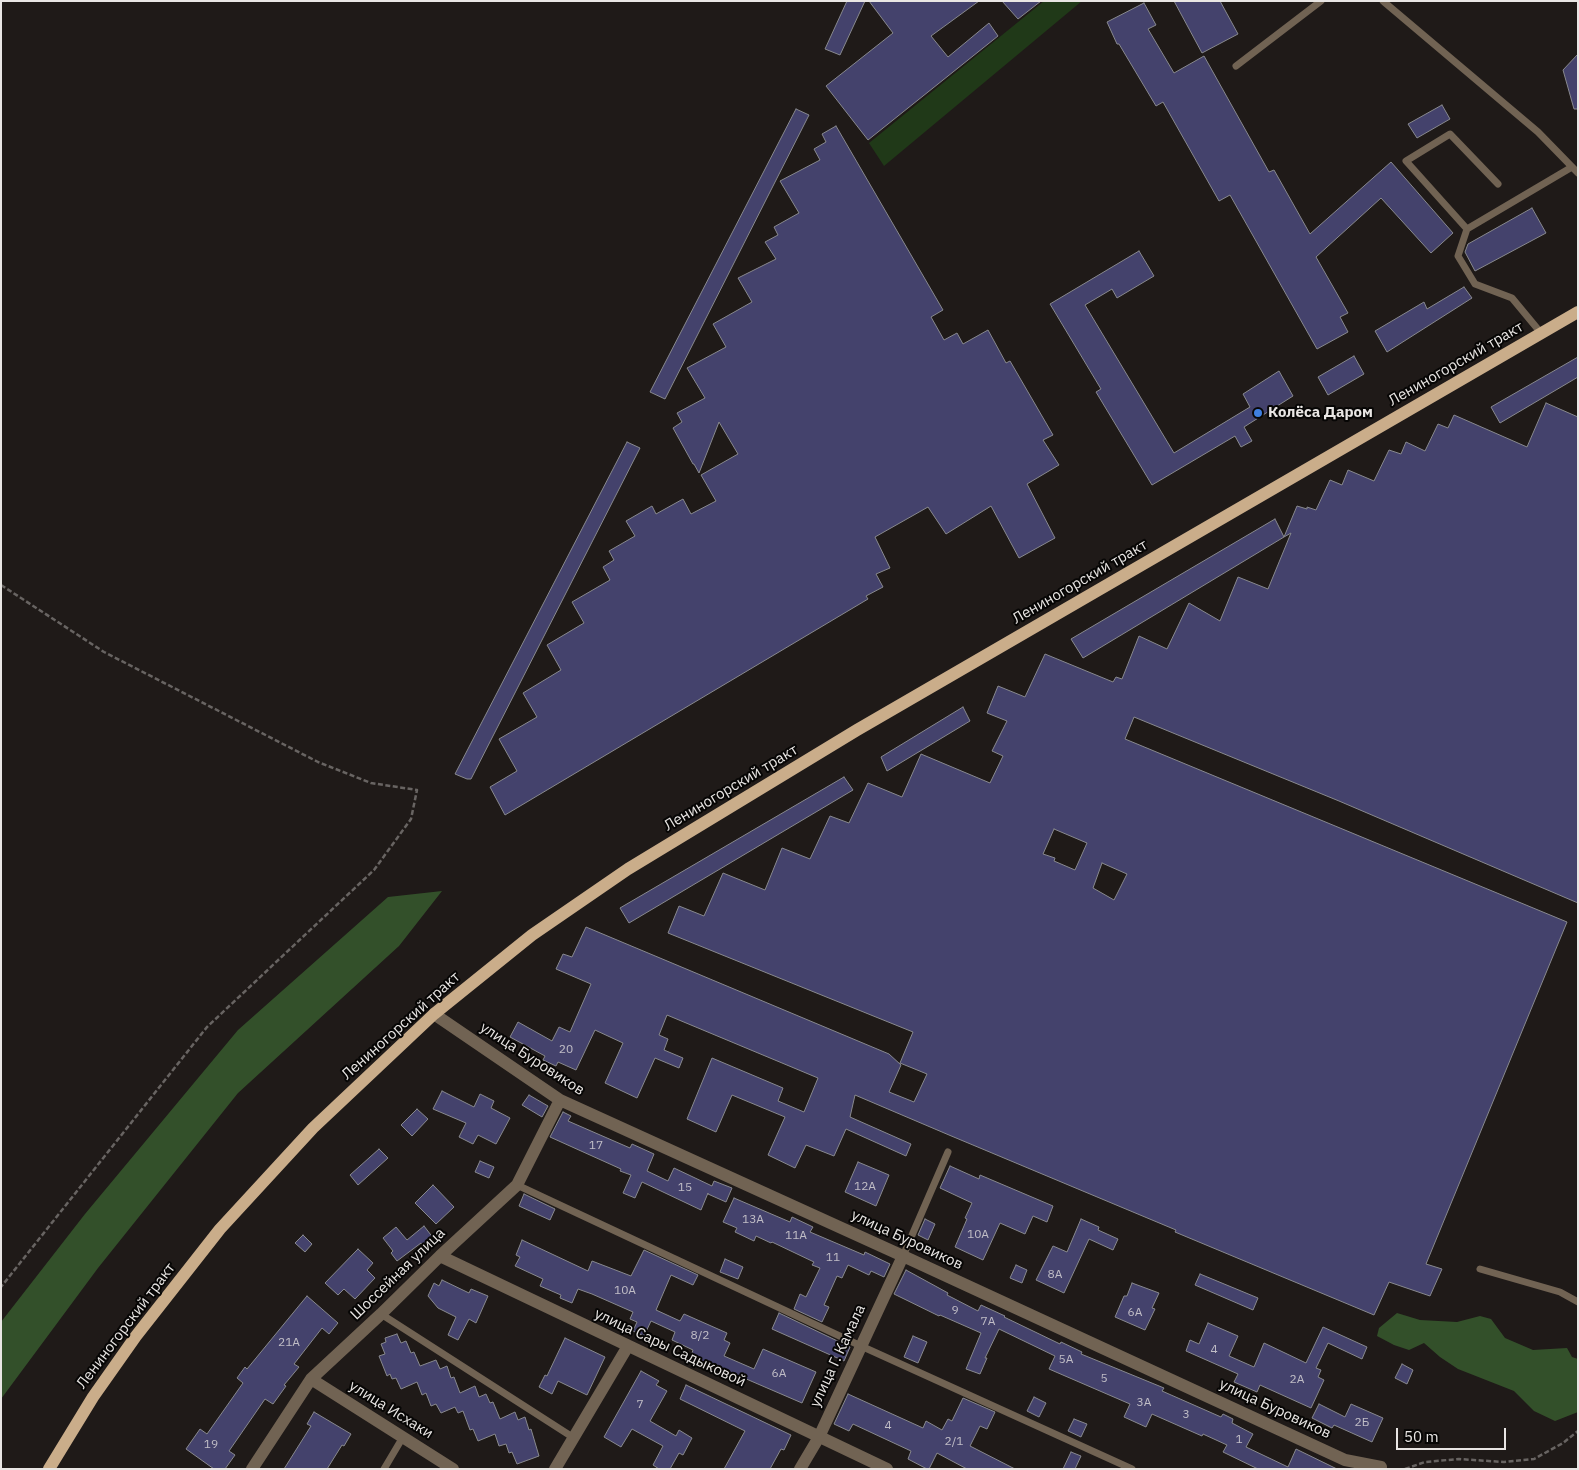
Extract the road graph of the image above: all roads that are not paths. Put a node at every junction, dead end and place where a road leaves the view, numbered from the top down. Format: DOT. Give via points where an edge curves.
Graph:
graph roads {
  1 [pos="1321,1"];
  2 [pos="1383,1"];
  3 [pos="1236,66"];
  4 [pos="1572,167"];
  5 [pos="1578,173"];
  6 [pos="1498,184"];
  7 [pos="1466,229"];
  8 [pos="1578,312"];
  9 [pos="1541,333"];
  10 [pos="434,1014"];
  11 [pos="560,1100"];
  12 [pos="948,1152"];
  13 [pos="517,1185"];
  14 [pos="440,1256"];
  15 [pos="903,1256"];
  16 [pos="1480,1270"];
  17 [pos="1578,1302"];
  18 [pos="381,1314"];
  19 [pos="628,1346"];
  20 [pos="861,1346"];
  21 [pos="311,1379"];
  22 [pos="819,1436"];
  23 [pos="402,1437"];
  24 [pos="574,1438"];
  25 [pos="1343,1464"];
  26 [pos="1381,1467"];
  27 [pos="48,1469"];
  28 [pos="252,1469"];
  29 [pos="384,1469"];
  30 [pos="453,1469"];
  31 [pos="555,1469"];
  32 [pos="800,1469"];
  33 [pos="886,1469"];
  34 [pos="1132,1469"];
  1 -- 3 [label="lane"];
  2 -- 4 [label="lane" via="1538,132"];
  4 -- 5 [label="lane"];
  4 -- 7 [label="lane"];
  6 -- 7 [label="lane" via="1450,134 1406,161"];
  7 -- 9 [label="lane" via="1458,256 1475,284 1512,298"];
  8 -- 9 [label="main road, Лениногорский тракт"];
  9 -- 10 [label="main road, Лениногорский тракт" via="857,730 628,869 532,935"];
  10 -- 11 [label="street, улица Буровиков"];
  10 -- 27 [label="main road, Лениногорский тракт" via="314,1128 220,1230 136,1336"];
  11 -- 13 [label="street, Шоссейная улица"];
  11 -- 15 [label="street, улица Буровиков"];
  12 -- 15 [label="lane"];
  13 -- 14 [label="street, Шоссейная улица"];
  13 -- 20 [label="lane"];
  14 -- 18 [label="street, Шоссейная улица"];
  14 -- 19 [label="street, улица Сары Садыковой"];
  15 -- 20 [label="street, улица Г. Камала"];
  15 -- 25 [label="street, улица Буровиков"];
  16 -- 17 [label="lane" via="1560,1292"];
  18 -- 21 [label="street, Шоссейная улица"];
  18 -- 24 [label="lane"];
  19 -- 22 [label="street, улица Сары Садыковой"];
  19 -- 24 [label="street"];
  20 -- 22 [label="street, улица Г. Камала"];
  20 -- 34 [label="lane"];
  21 -- 23 [label="street, улица Исхаки"];
  21 -- 28 [label="street, Шоссейная улица"];
  22 -- 32 [label="street, улица Г. Камала"];
  22 -- 33 [label="street, улица Сары Садыковой"];
  23 -- 29 [label="lane"];
  23 -- 30 [label="street, улица Исхаки"];
  24 -- 31 [label="street"];
  25 -- 26 [label="street, улица Буровиков"];
}
